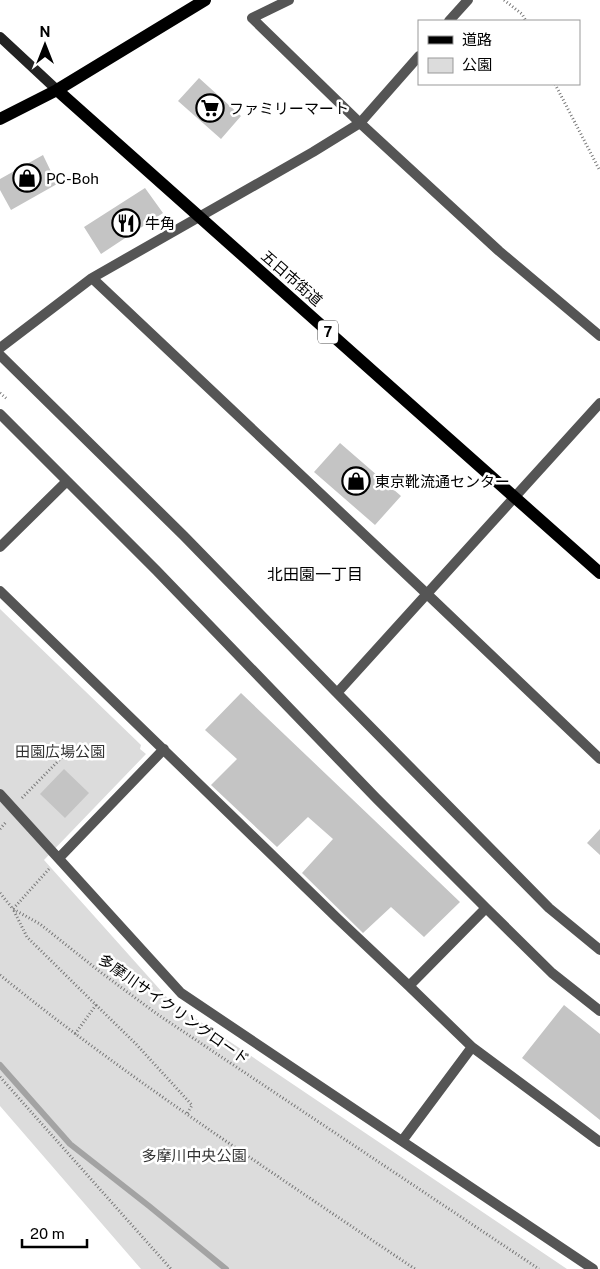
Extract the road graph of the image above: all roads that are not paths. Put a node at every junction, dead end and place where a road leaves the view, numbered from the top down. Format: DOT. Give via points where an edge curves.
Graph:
graph roads {
  1 [pos="206,0"];
  2 [pos="289,0"];
  3 [pos="468,0"];
  4 [pos="451,20"];
  5 [pos="0,37"];
  6 [pos="418,57"];
  7 [pos="57,90"];
  8 [pos="0,119"];
  9 [pos="360,123"];
  10 [pos="198,217"];
  11 [pos="92,278"];
  12 [pos="600,336"];
  13 [pos="0,348"];
  14 [pos="0,355"];
  15 [pos="600,403"];
  16 [pos="0,414"];
  17 [pos="66,481"];
  18 [pos="515,497"];
  19 [pos="0,547"];
  20 [pos="600,573"];
  21 [pos="0,591"];
  22 [pos="427,594"];
  23 [pos="336,693"];
  24 [pos="164,749"];
  25 [pos="600,760"];
  26 [pos="0,794"];
  27 [pos="59,858"];
  28 [pos="486,908"];
  29 [pos="600,950"];
  30 [pos="409,986"];
  31 [pos="600,1011"];
  32 [pos="472,1047"];
  33 [pos="402,1141"];
  34 [pos="600,1142"];
  35 [pos="593,1269"];
  1 -- 7 [label="main road"];
  2 -- 9 [label="street" via="252,18"];
  3 -- 4 [label="street"];
  5 -- 7 [label="main road"];
  6 -- 9 [label="street"];
  7 -- 8 [label="main road"];
  7 -- 10 [label="main road, 五日市街道 / 7"];
  9 -- 10 [label="street"];
  9 -- 12 [label="street" via="499,251"];
  10 -- 11 [label="street"];
  10 -- 18 [label="main road, 五日市街道 / 7"];
  11 -- 13 [label="street"];
  11 -- 22 [label="street"];
  14 -- 23 [label="street" via="184,536"];
  15 -- 18 [label="street"];
  16 -- 17 [label="street"];
  17 -- 19 [label="street"];
  17 -- 28 [label="street"];
  18 -- 20 [label="main road, 五日市街道 / 7"];
  18 -- 22 [label="street"];
  21 -- 24 [label="street"];
  22 -- 23 [label="street"];
  22 -- 25 [label="street"];
  23 -- 29 [label="street" via="549,908"];
  24 -- 27 [label="street"];
  24 -- 30 [label="street"];
  26 -- 27 [label="street"];
  27 -- 33 [label="street" via="181,994"];
  28 -- 30 [label="street"];
  28 -- 31 [label="street" via="552,973"];
  30 -- 32 [label="street"];
  32 -- 33 [label="street"];
  32 -- 34 [label="street"];
  33 -- 35 [label="street"];
}
